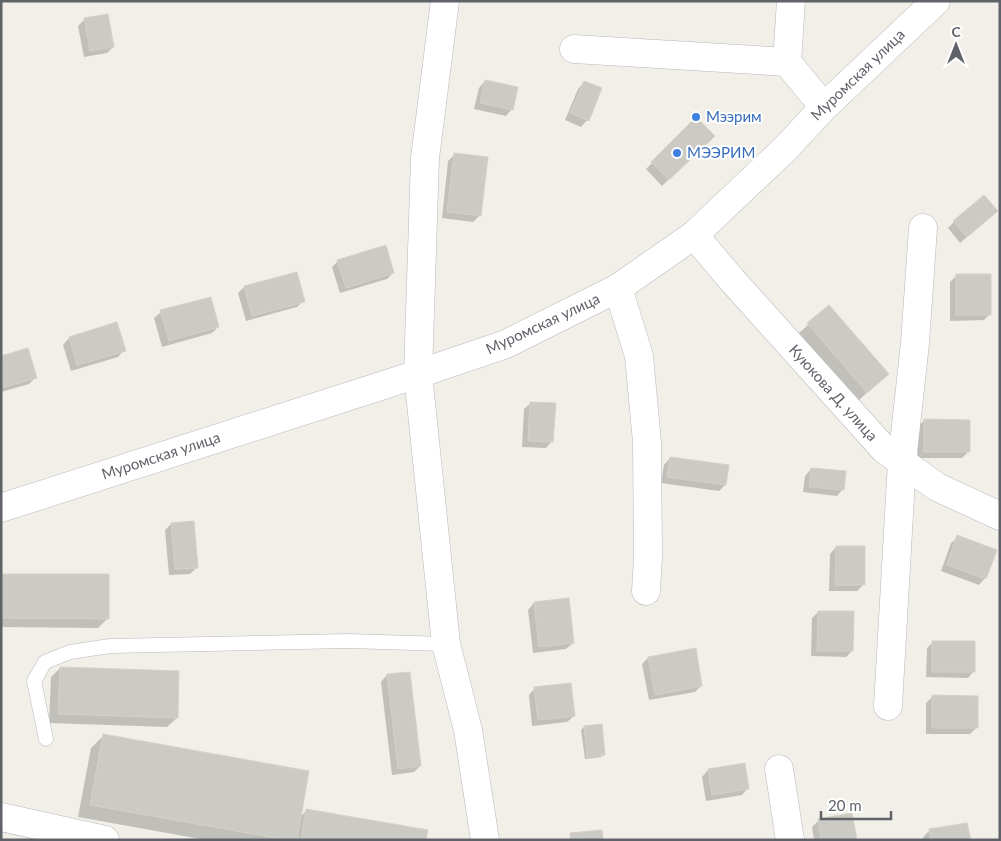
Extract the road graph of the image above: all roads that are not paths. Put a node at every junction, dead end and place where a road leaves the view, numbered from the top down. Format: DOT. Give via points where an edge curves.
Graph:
graph roads {
  1 [pos="445,1"];
  2 [pos="791,1"];
  3 [pos="936,1"];
  4 [pos="574,49"];
  5 [pos="787,62"];
  6 [pos="824,107"];
  7 [pos="923,228"];
  8 [pos="694,235"];
  9 [pos="618,288"];
  10 [pos="418,374"];
  11 [pos="902,462"];
  12 [pos="1,508"];
  13 [pos="1000,516"];
  14 [pos="646,592"];
  15 [pos="446,644"];
  16 [pos="888,706"];
  17 [pos="46,739"];
  18 [pos="779,769"];
  19 [pos="1,817"];
  20 [pos="105,840"];
  21 [pos="485,840"];
  22 [pos="790,840"];
  1 -- 10 [label="street" via="425,158"];
  2 -- 5 [label="street"];
  3 -- 6 [label="street, Муромская улица"];
  4 -- 5 [label="street"];
  5 -- 6 [label="street"];
  6 -- 8 [label="street, Муромская улица"];
  7 -- 11 [label="street"];
  8 -- 9 [label="street, Муромская улица"];
  8 -- 11 [label="street, Куюкова Д. улица" via="884,449"];
  9 -- 10 [label="street, Муромская улица" via="506,344"];
  9 -- 14 [label="street" via="639,356 647,442"];
  10 -- 12 [label="street, Муромская улица"];
  10 -- 15 [label="street"];
  11 -- 13 [label="street, Куюкова Д. улица" via="937,487"];
  11 -- 16 [label="street"];
  15 -- 17 [label="lane" via="328,641 110,646 70,652 45,662 34,681"];
  15 -- 21 [label="street" via="468,730"];
  18 -- 22 [label="street"];
  19 -- 20 [label="street"];
}
